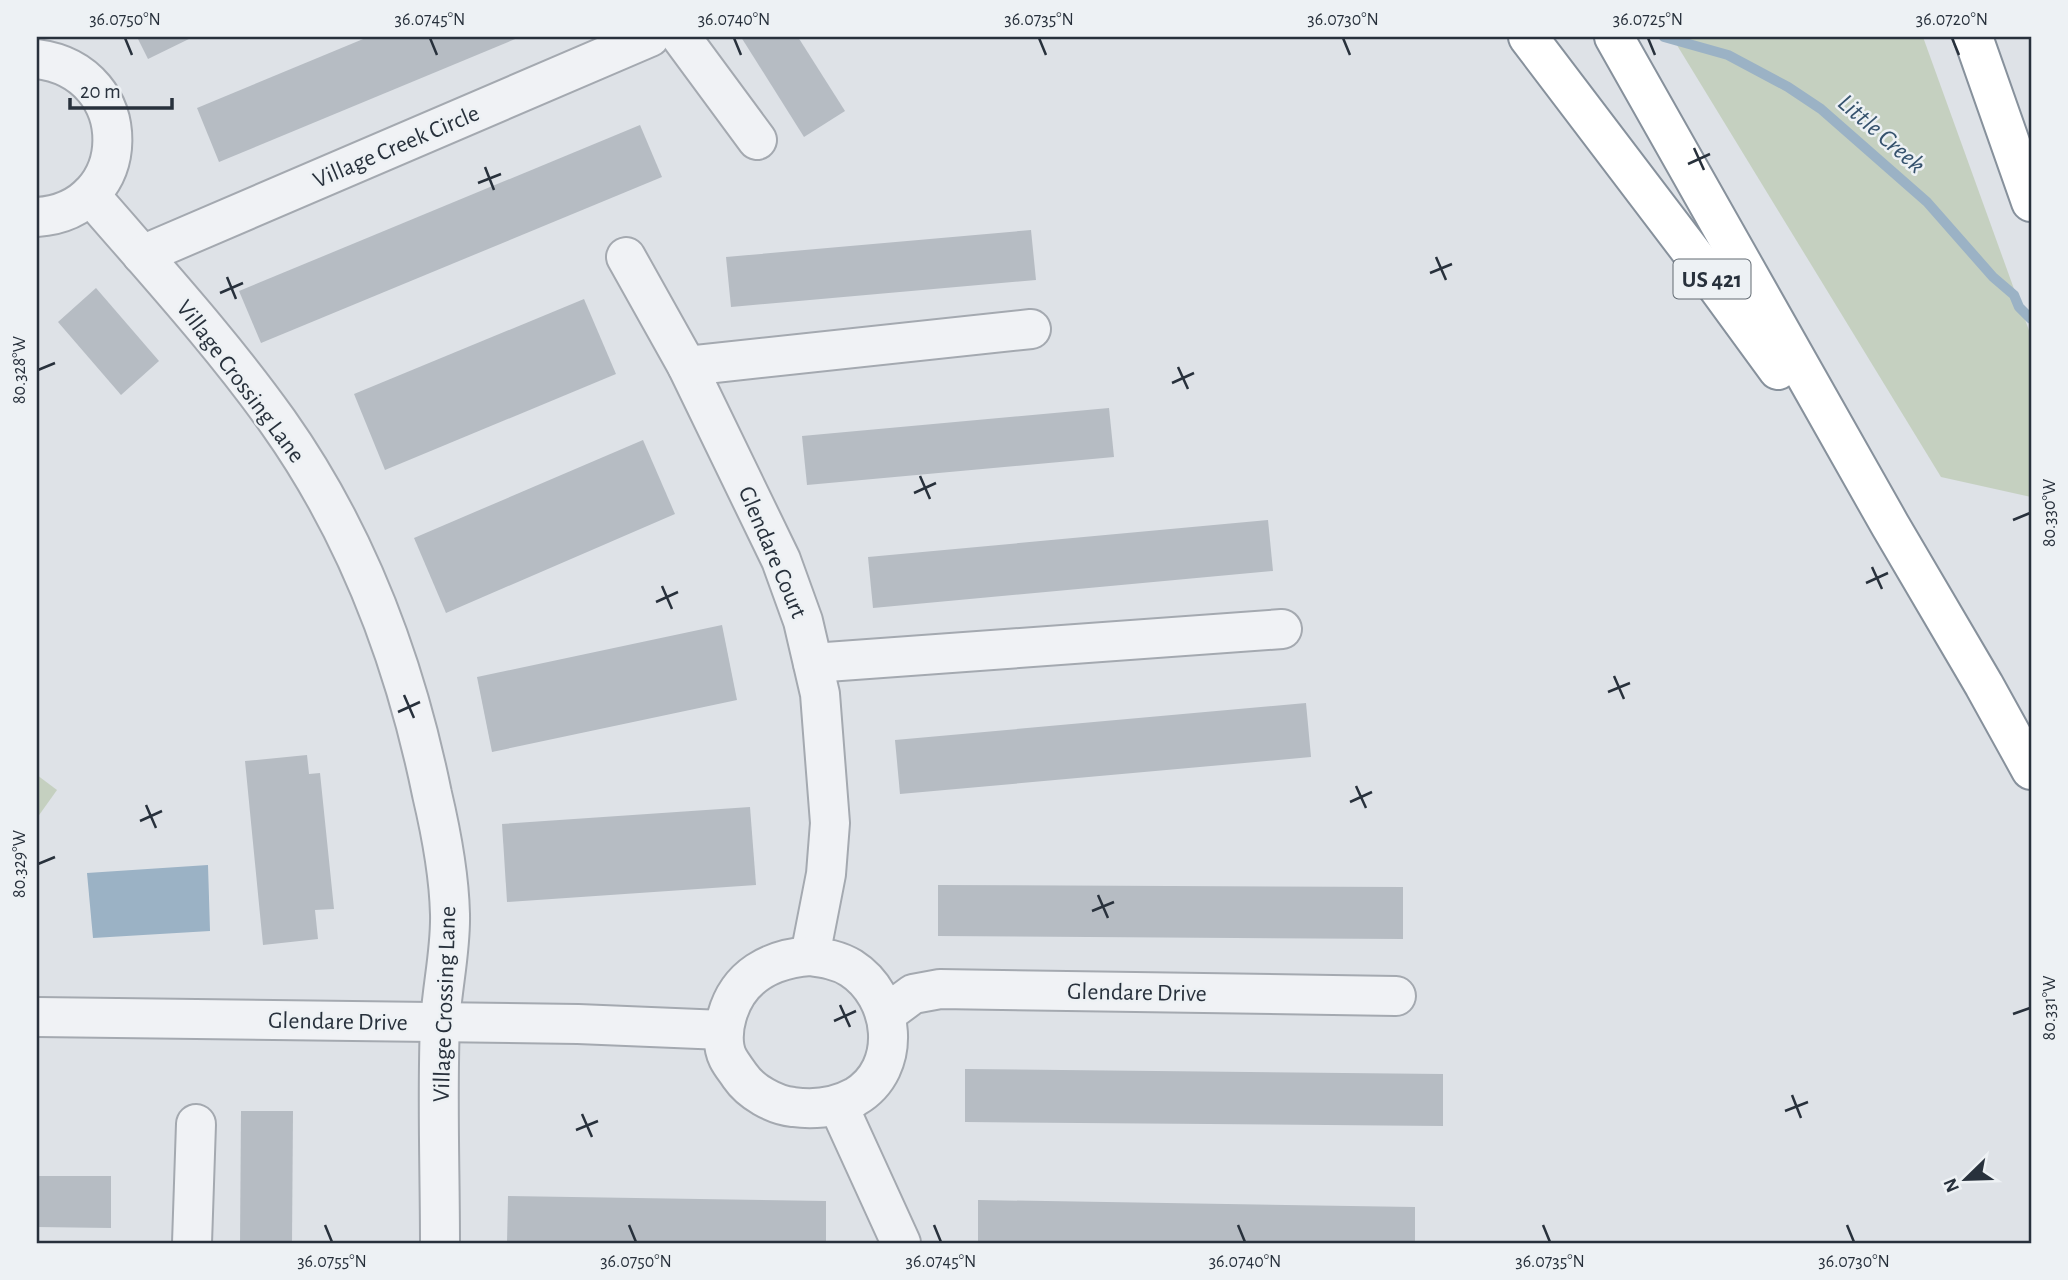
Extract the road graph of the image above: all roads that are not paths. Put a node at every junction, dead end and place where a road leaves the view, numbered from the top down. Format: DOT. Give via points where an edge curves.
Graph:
graph roads {
  1 [pos="650,37"];
  2 [pos="681,37"];
  3 [pos="1528,37"];
  4 [pos="1614,37"];
  5 [pos="1973,37"];
  6 [pos="37,59"];
  7 [pos="757,140"];
  8 [pos="90,195"];
  9 [pos="2031,202"];
  10 [pos="37,217"];
  11 [pos="142,255"];
  12 [pos="626,257"];
  13 [pos="1031,329"];
  14 [pos="687,366"];
  15 [pos="1890,525"];
  16 [pos="1282,629"];
  17 [pos="813,663"];
  18 [pos="2031,769"];
  19 [pos="810,956"];
  20 [pos="1396,996"];
  21 [pos="886,1014"];
  22 [pos="37,1017"];
  23 [pos="440,1022"];
  24 [pos="723,1030"];
  25 [pos="838,1105"];
  26 [pos="196,1124"];
  27 [pos="192,1243"];
  28 [pos="440,1243"];
  29 [pos="901,1243"];
  1 -- 11 [label="street, Village Creek Circle"];
  2 -- 7 [label="street"];
  3 -- 15 [label="highway, US 421"];
  4 -- 15 [label="highway"];
  5 -- 9 [label="highway"];
  6 -- 8 [label="street" via="71,68 98,92 107,109 111,154 102,180"];
  8 -- 10 [label="street" via="58,214"];
  8 -- 11 [label="street, Village Crossing Lane"];
  11 -- 23 [label="street, Village Crossing Lane" via="215,339 279,424 325,498 364,576 397,658 422,742 440,827 450,914"];
  12 -- 14 [label="street, Glendare Court"];
  13 -- 14 [label="street"];
  14 -- 17 [label="street, Glendare Court" via="781,560"];
  15 -- 18 [label="highway, US 421"];
  16 -- 17 [label="street"];
  17 -- 19 [label="street, Glendare Court" via="820,694 830,823 827,874"];
  19 -- 21 [label="street" via="836,961 862,976"];
  19 -- 24 [label="street" via="775,962 749,978 731,1002"];
  20 -- 21 [label="street, Glendare Drive" via="940,989 913,994"];
  21 -- 25 [label="street" via="888,1045 877,1074 856,1096"];
  22 -- 23 [label="street, Glendare Drive"];
  23 -- 24 [label="street, Glendare Drive"];
  23 -- 28 [label="street, Village Crossing Lane"];
  24 -- 25 [label="street" via="727,1056 755,1092 783,1106 813,1110"];
  25 -- 29 [label="street"];
  26 -- 27 [label="street"];
}
